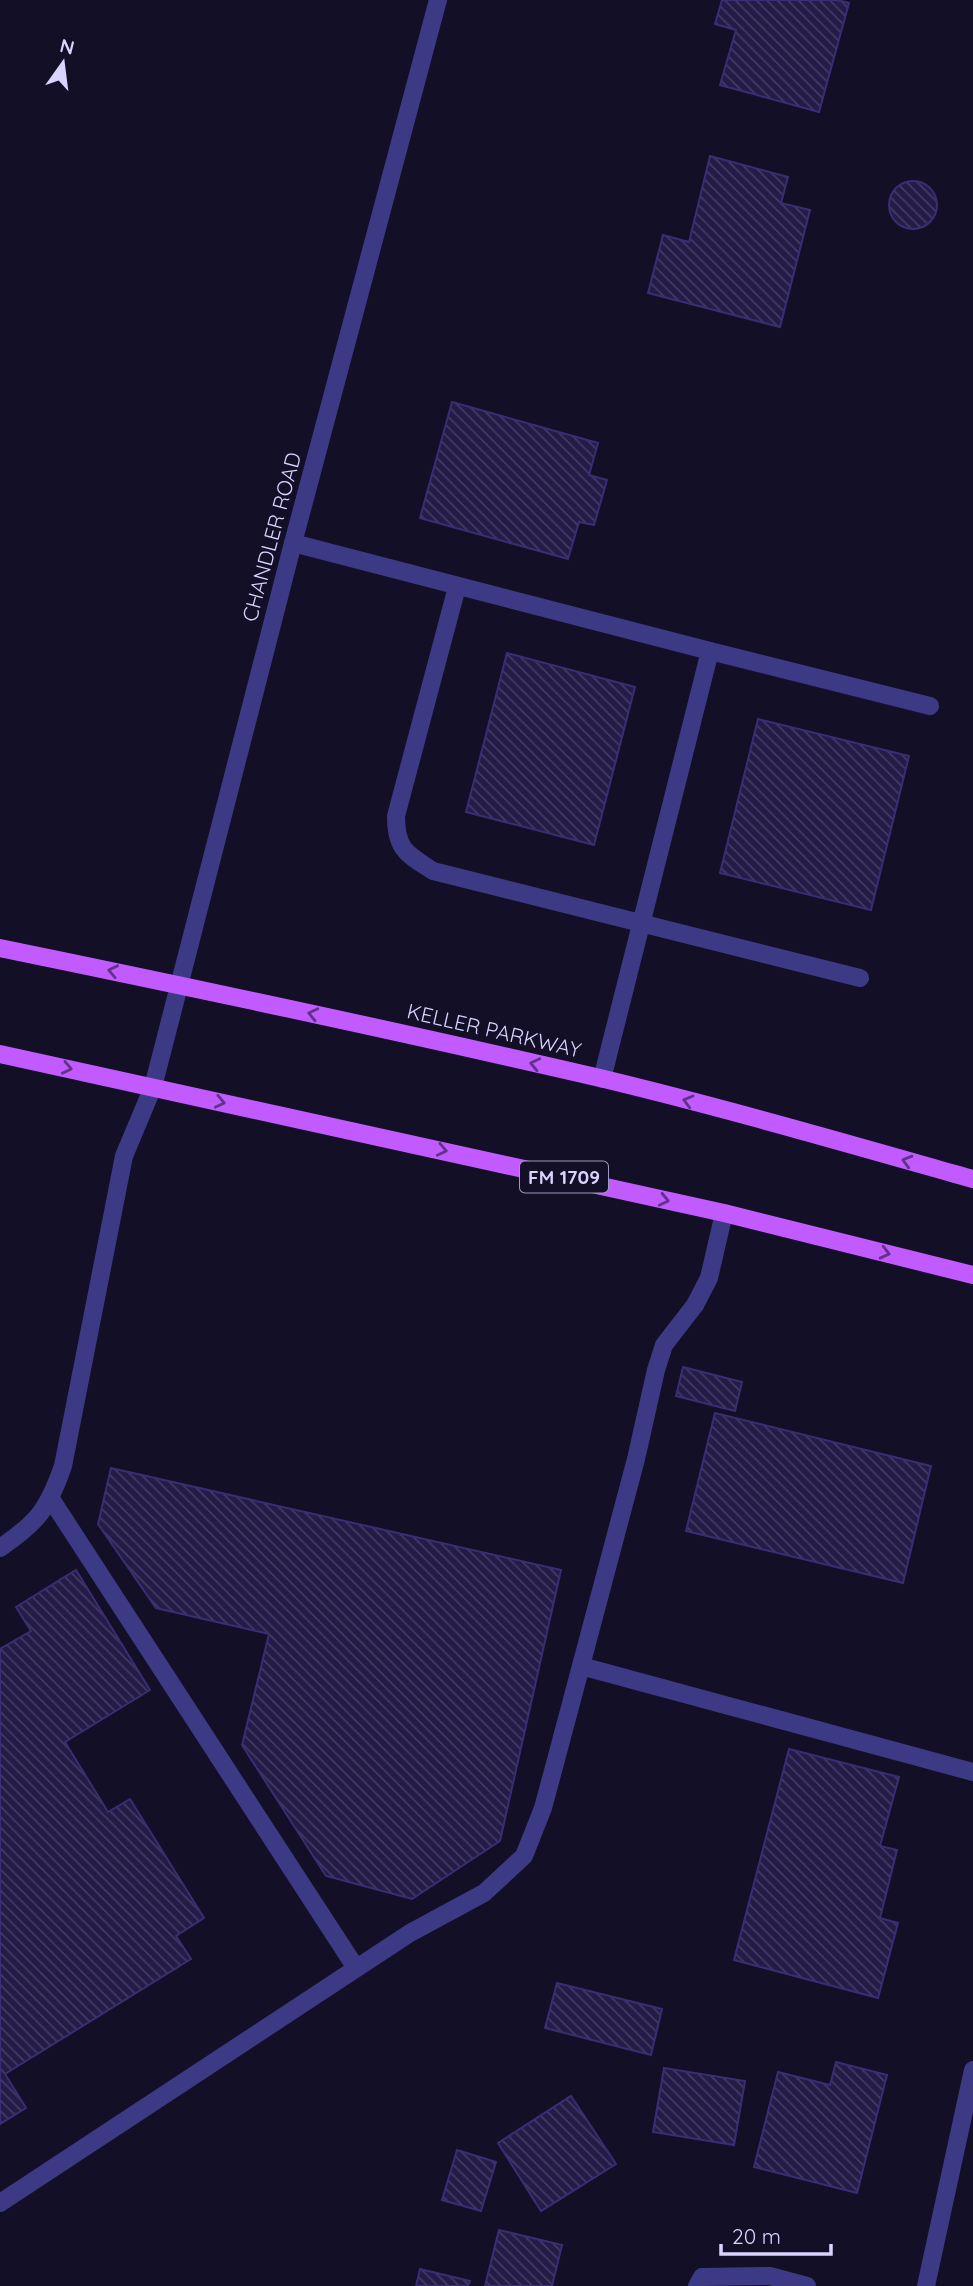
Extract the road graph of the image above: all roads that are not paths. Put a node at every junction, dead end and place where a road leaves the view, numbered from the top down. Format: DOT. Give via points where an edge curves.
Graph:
graph roads {
  1 [pos="438,0"];
  2 [pos="293,543"];
  3 [pos="457,587"];
  4 [pos="710,651"];
  5 [pos="930,706"];
  6 [pos="640,923"];
  7 [pos="0,948"];
  8 [pos="860,978"];
  9 [pos="180,985"];
  10 [pos="0,1054"];
  11 [pos="602,1079"];
  12 [pos="153,1087"];
  13 [pos="973,1179"];
  14 [pos="724,1213"];
  15 [pos="973,1275"];
  16 [pos="51,1499"];
  17 [pos="0,1548"];
  18 [pos="581,1666"];
  19 [pos="973,1772"];
  20 [pos="356,1968"];
  21 [pos="973,2070"];
  22 [pos="0,2203"];
  23 [pos="700,2281"];
  24 [pos="807,2286"];
  25 [pos="926,2286"];
  1 -- 2 [label="street, CHANDLER ROAD"];
  2 -- 3 [label="street"];
  2 -- 9 [label="street, CHANDLER ROAD"];
  3 -- 4 [label="street"];
  3 -- 6 [label="street" via="396,816 396,835 403,849 433,871"];
  4 -- 5 [label="street"];
  4 -- 6 [label="street"];
  6 -- 8 [label="street"];
  6 -- 11 [label="street"];
  9 -- 7 [label="main road, KELLER PARKWAY, one-way"];
  11 -- 9 [label="main road, KELLER PARKWAY, one-way"];
  9 -- 12 [label="street, CHANDLER ROAD"];
  10 -- 12 [label="main road, FM 1709, one-way"];
  13 -- 11 [label="main road, KELLER PARKWAY, one-way"];
  12 -- 14 [label="main road, FM 1709, one-way"];
  12 -- 16 [label="street, CHANDLER ROAD" via="124,1156 63,1466"];
  14 -- 15 [label="main road, FM 1709, one-way"];
  14 -- 18 [label="street" via="709,1278 664,1345 656,1370"];
  16 -- 17 [label="street, CHANDLER ROAD" via="27,1530"];
  16 -- 20 [label="street"];
  18 -- 19 [label="street"];
  18 -- 20 [label="street" via="543,1808 524,1856 484,1893"];
  20 -- 22 [label="street"];
  21 -- 25 [label="street"];
  23 -- 24 [label="street" via="770,2276"];
}
